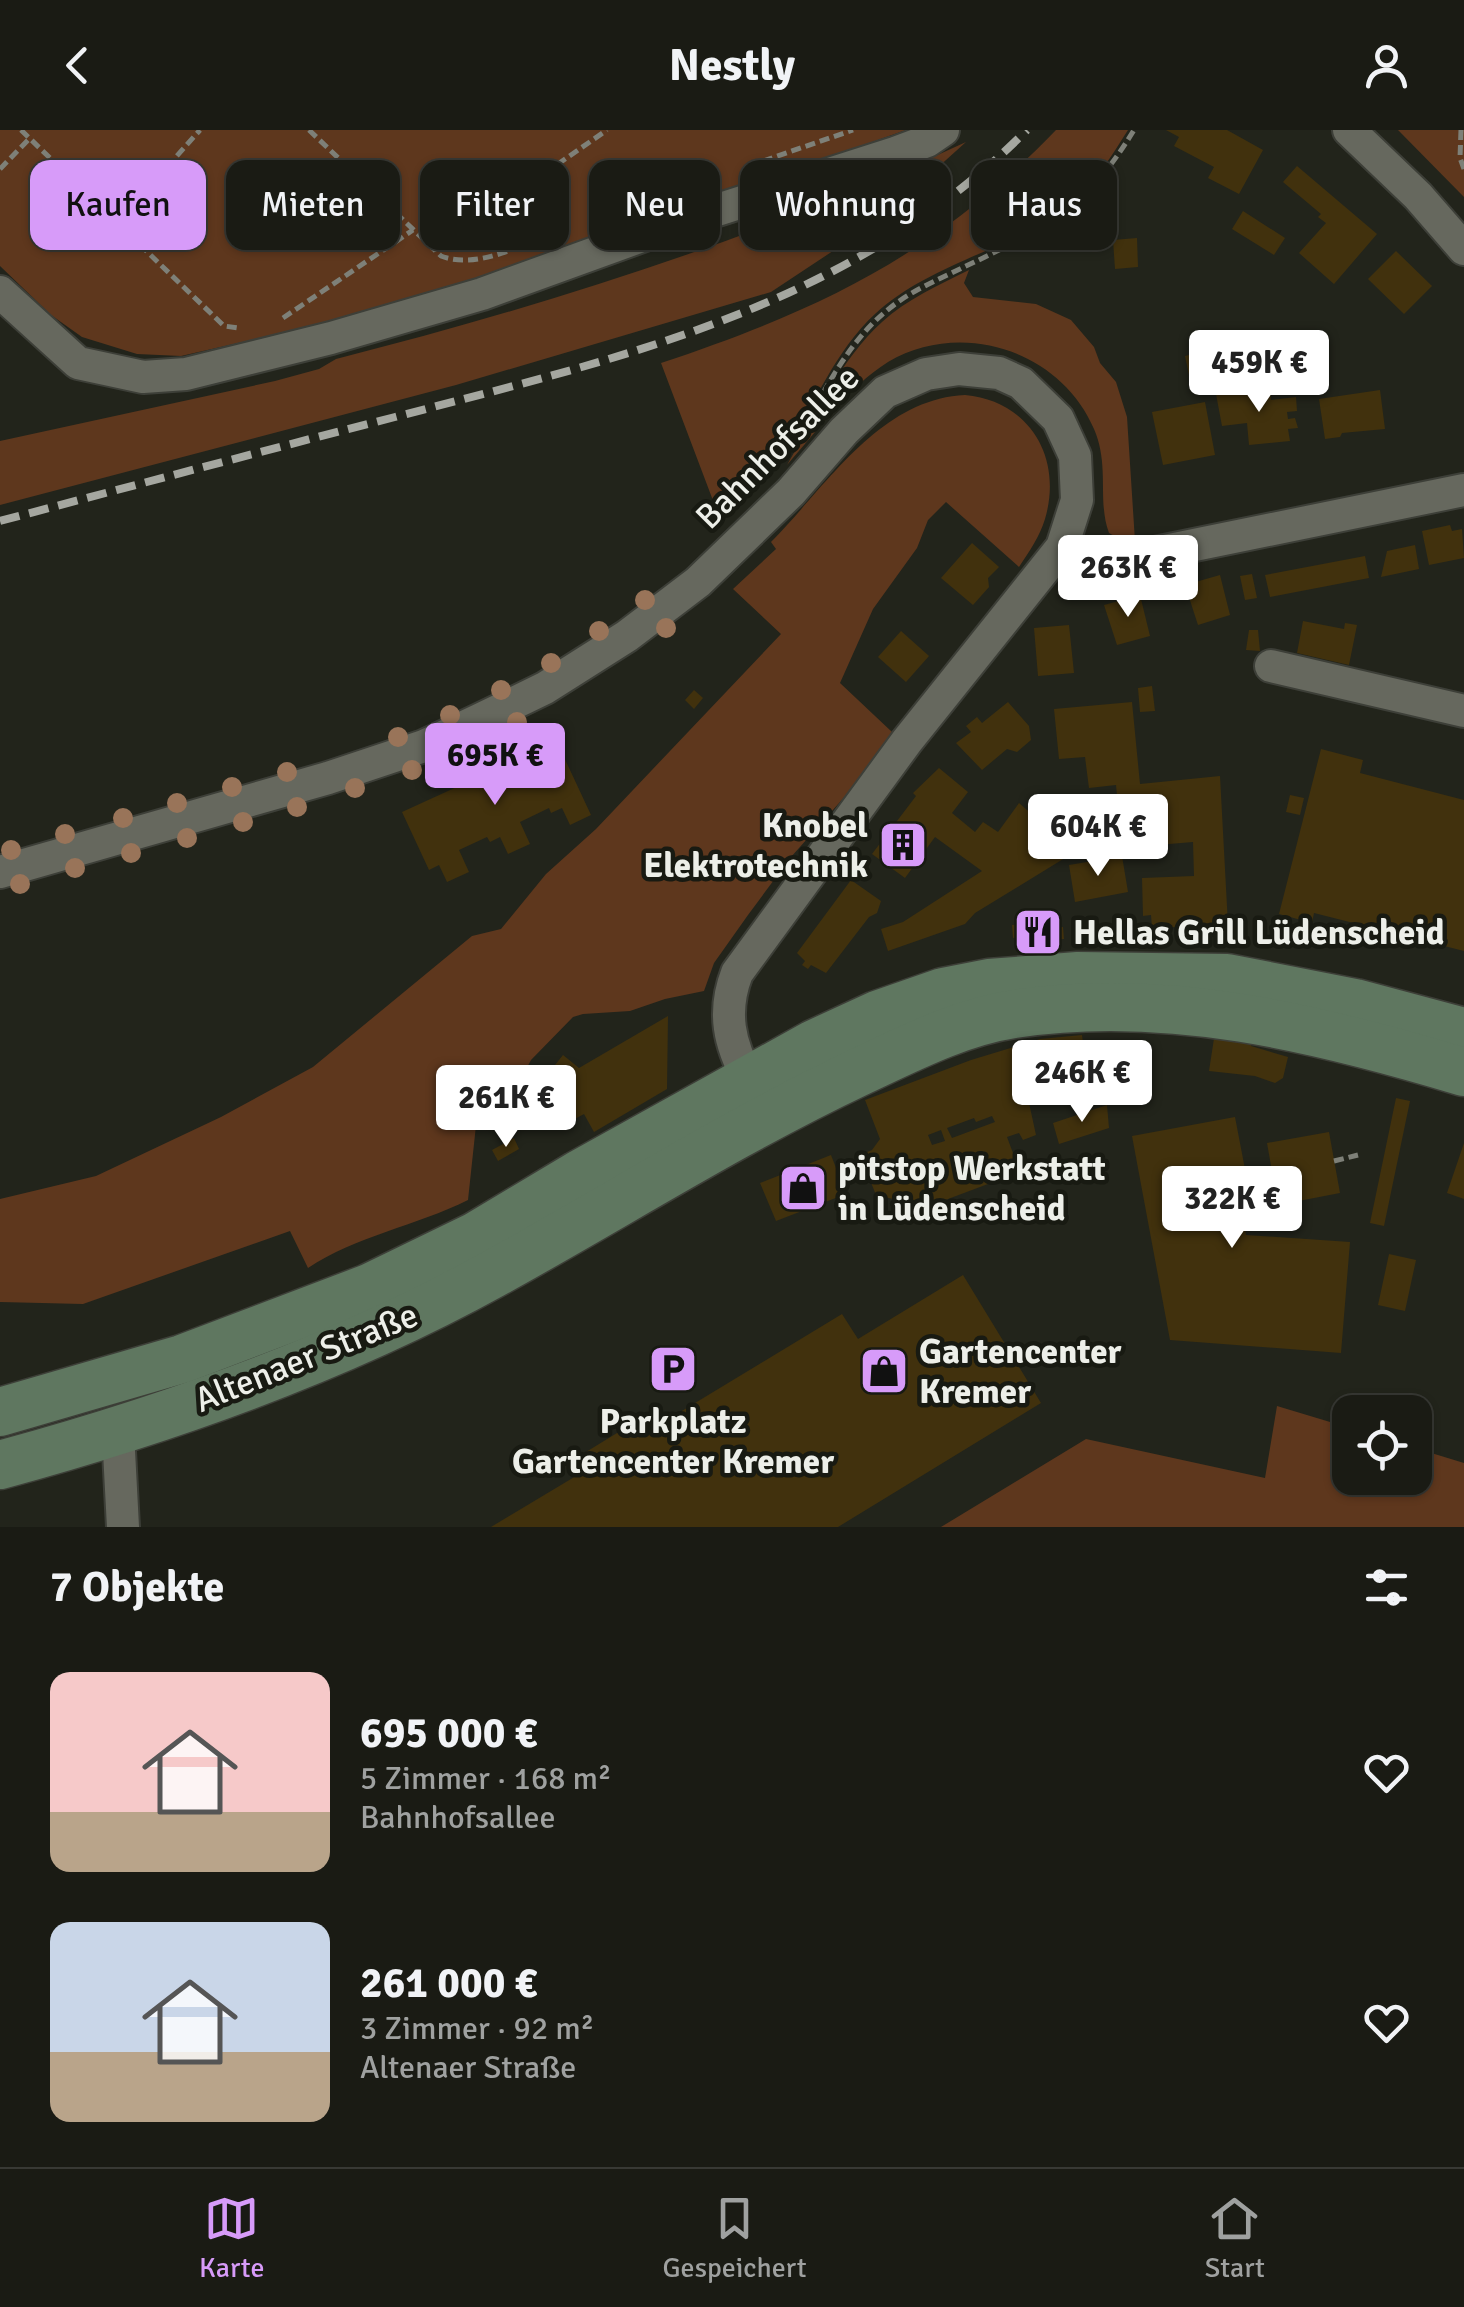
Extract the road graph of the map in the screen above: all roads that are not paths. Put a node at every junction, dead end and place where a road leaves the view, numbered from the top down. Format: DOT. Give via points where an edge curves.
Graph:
graph roads {
  1 [pos="943,130"];
  2 [pos="1350,130"];
  3 [pos="1464,249"];
  4 [pos="0,292"];
  5 [pos="1464,490"];
  6 [pos="1062,547"];
  7 [pos="1271,666"];
  8 [pos="1464,711"];
  9 [pos="0,872"];
  10 [pos="1464,1060"];
  11 [pos="758,1098"];
  12 [pos="484,1256"];
  13 [pos="123,1378"];
  14 [pos="0,1412"];
  15 [pos="118,1432"];
  16 [pos="0,1464"];
  17 [pos="123,1527"];
  1 -- 4 [label="street" via="895,153 482,294 186,374 143,377 78,362"];
  2 -- 3 [label="street"];
  5 -- 6 [label="street" via="1116,561"];
  6 -- 9 [label="street, Bahnhofsallee" via="1078,476 1067,433 1048,407 999,373 960,368 926,374 886,392 698,582 545,688 410,751"];
  6 -- 11 [label="street, Bahnhofsallee" via="738,972 730,992 733,1052"];
  7 -- 8 [label="street"];
  10 -- 11 [label="main road, Altenaer Straße" via="1381,1029 1110,1005 1010,1014"];
  11 -- 12 [label="main road, Altenaer Straße"];
  12 -- 13 [label="main road, Altenaer Straße" via="369,1288"];
  12 -- 15 [label="main road, Altenaer Straße" via="325,1356"];
  13 -- 14 [label="main road, Altenaer Straße"];
  13 -- 15 [label="main road"];
  15 -- 16 [label="main road, Altenaer Straße"];
  15 -- 17 [label="street"];
}
